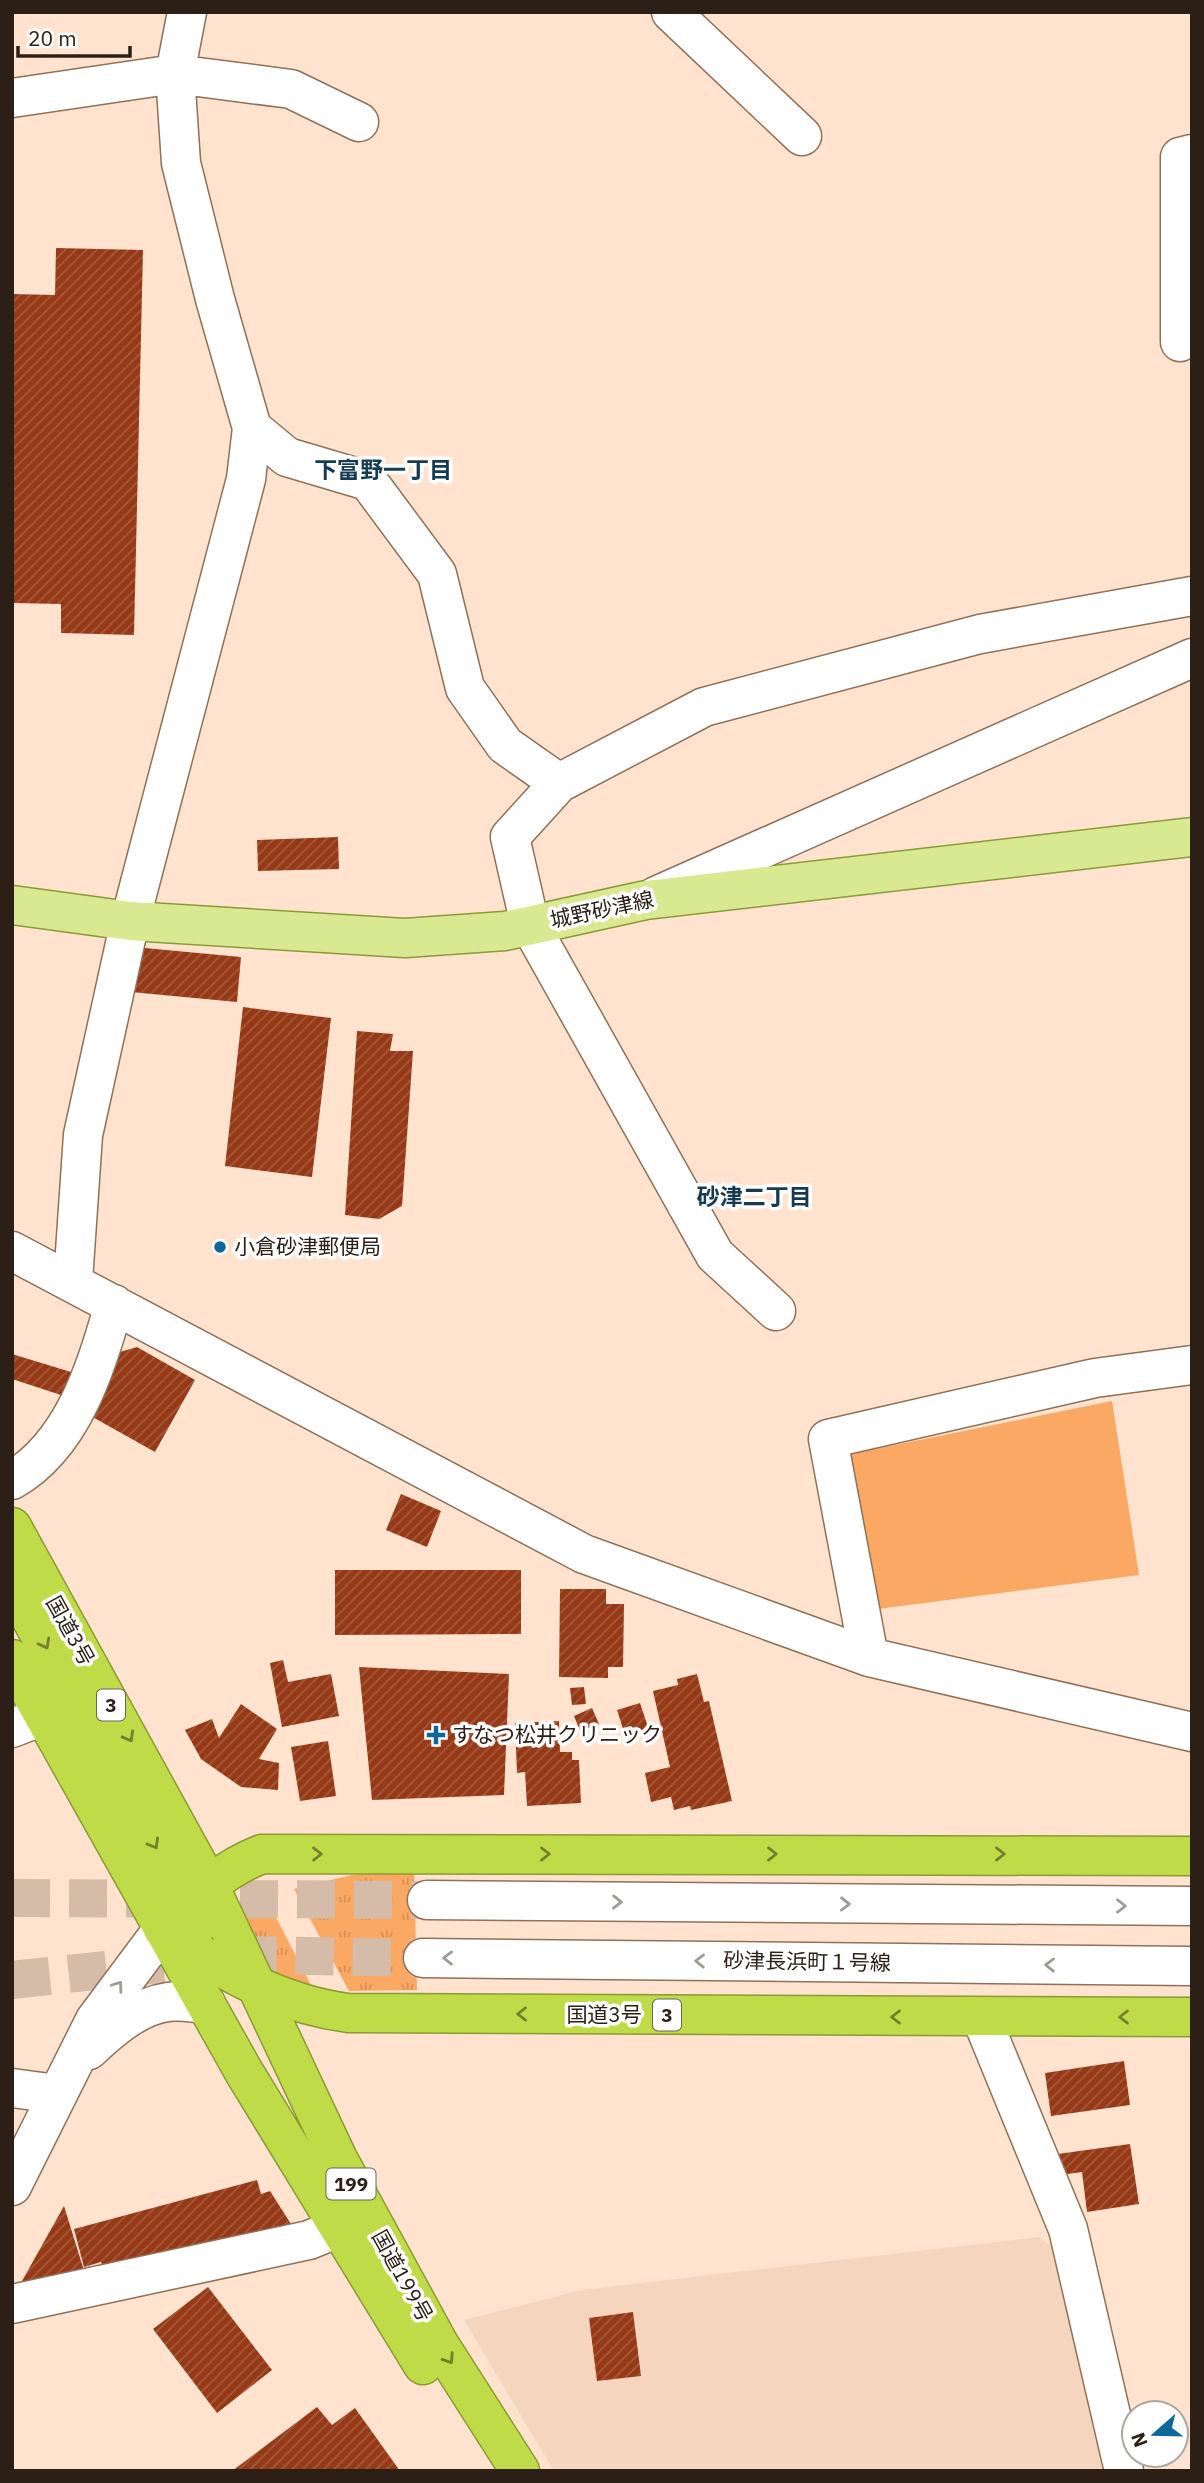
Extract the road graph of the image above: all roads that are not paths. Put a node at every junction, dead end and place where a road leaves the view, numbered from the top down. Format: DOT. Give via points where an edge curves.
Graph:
graph roads {
  1 [pos="187,12"];
  2 [pos="671,12"];
  3 [pos="175,74"];
  4 [pos="12,98"];
  5 [pos="359,122"];
  6 [pos="802,136"];
  7 [pos="1192,154"];
  8 [pos="1180,342"];
  9 [pos="252,428"];
  10 [pos="1192,596"];
  11 [pos="1192,658"];
  12 [pos="559,783"];
  13 [pos="1192,837"];
  14 [pos="646,900"];
  15 [pos="12,905"];
  16 [pos="130,921"];
  17 [pos="530,925"];
  18 [pos="12,1251"];
  19 [pos="73,1281"];
  20 [pos="114,1304"];
  21 [pos="776,1311"];
  22 [pos="1192,1365"];
  23 [pos="12,1480"];
  24 [pos="12,1527"];
  25 [pos="12,1584"];
  26 [pos="869,1657"];
  27 [pos="12,1659"];
  28 [pos="27,1722"];
  29 [pos="1192,1732"];
  30 [pos="173,1815"];
  31 [pos="262,1854"];
  32 [pos="1192,1856"];
  33 [pos="426,1900"];
  34 [pos="1192,1906"];
  35 [pos="195,1907"];
  36 [pos="423,1958"];
  37 [pos="1192,1966"];
  38 [pos="218,1988"];
  39 [pos="348,2013"];
  40 [pos="981,2017"];
  41 [pos="1192,2017"];
  42 [pos="299,2077"];
  43 [pos="64,2080"];
  44 [pos="12,2088"];
  45 [pos="12,2186"];
  46 [pos="338,2228"];
  47 [pos="384,2302"];
  48 [pos="12,2304"];
  49 [pos="489,2471"];
  50 [pos="520,2471"];
  51 [pos="1124,2471"];
  1 -- 3 [label="street"];
  2 -- 6 [label="street"];
  3 -- 4 [label="street"];
  3 -- 5 [label="street" via="291,89"];
  3 -- 9 [label="street" via="181,163"];
  7 -- 8 [label="street" via="1180,157"];
  9 -- 12 [label="street" via="287,457 368,481 438,574 465,688 505,745"];
  9 -- 16 [label="street" via="246,479"];
  10 -- 12 [label="street" via="980,634 704,707"];
  11 -- 14 [label="street"];
  12 -- 17 [label="street" via="510,837"];
  13 -- 14 [label="main road, 城野砂津線"];
  14 -- 17 [label="main road, 城野砂津線"];
  15 -- 16 [label="main road, 城野砂津線"];
  16 -- 17 [label="main road, 城野砂津線" via="405,938"];
  16 -- 19 [label="street" via="83,1135"];
  17 -- 21 [label="street" via="715,1255"];
  18 -- 19 [label="street"];
  19 -- 20 [label="street"];
  20 -- 23 [label="street" via="103,1347 66,1427 46,1454"];
  20 -- 26 [label="street" via="584,1554"];
  22 -- 26 [label="street" via="1095,1378 828,1439"];
  24 -- 30 [label="highway, 国道3号 / 3, one-way"];
  25 -- 35 [label="highway, one-way"];
  26 -- 29 [label="street"];
  27 -- 28 [label="highway, 国道3号 / 3"];
  28 -- 35 [label="highway, 国道3号 / 3"];
  30 -- 31 [label="highway" via="207,1845 237,1854"];
  30 -- 35 [label="highway, 国道3号 / 3"];
  31 -- 32 [label="highway, one-way"];
  31 -- 35 [label="highway" via="234,1865"];
  33 -- 34 [label="street, one-way"];
  35 -- 38 [label="highway, 国道199号 / 199"];
  35 -- 38 [label="highway, 国道3号 / 3"];
  43 -- 35 [label="street, one-way" via="116,1988"];
  37 -- 36 [label="street, 砂津長浜町１号線, one-way"];
  38 -- 39 [label="highway, 国道3号 / 3"];
  38 -- 42 [label="highway, 国道199号 / 199"];
  38 -- 43 [label="street" via="125,2020"];
  38 -- 46 [label="highway, 国道199号 / 199"];
  38 -- 47 [label="highway" via="341,2202"];
  40 -- 39 [label="highway, 国道3号 / 3, one-way"];
  39 -- 42 [label="highway" via="310,2043"];
  41 -- 40 [label="highway, 国道3号 / 3, one-way"];
  40 -- 51 [label="street" via="1068,2229"];
  42 -- 50 [label="highway, 国道199号 / 199, one-way" via="338,2159 439,2344"];
  43 -- 44 [label="street"];
  43 -- 45 [label="street"];
  46 -- 47 [label="highway, 国道199号 / 199"];
  46 -- 48 [label="street" via="309,2239"];
  47 -- 49 [label="highway, 国道199号 / 199"];
}
